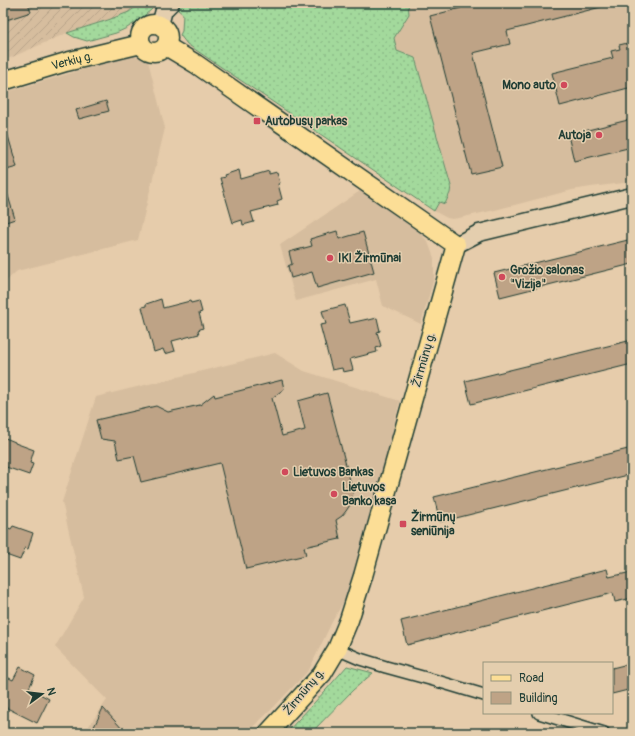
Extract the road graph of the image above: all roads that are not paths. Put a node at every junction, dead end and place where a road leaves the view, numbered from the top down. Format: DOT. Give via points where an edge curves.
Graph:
graph roads {
  1 [pos="171,3"];
  2 [pos="160,25"];
  3 [pos="141,44"];
  4 [pos="166,46"];
  5 [pos="3,81"];
  6 [pos="632,196"];
  7 [pos="456,245"];
  8 [pos="337,649"];
  9 [pos="483,695"];
  10 [pos="543,714"];
  11 [pos="268,733"];
  12 [pos="604,733"];
  1 -- 2 [label="main road" via="164,10"];
  2 -- 3 [label="main road" via="150,24 146,27 140,39"];
  2 -- 4 [label="main road" via="167,32"];
  3 -- 4 [label="main road" via="153,52 158,52"];
  3 -- 5 [label="main road, Verkių g." via="66,62"];
  4 -- 7 [label="main road" via="196,64"];
  6 -- 7 [label="main road" via="479,233"];
  7 -- 8 [label="main road, Žirmūnų g." via="355,603"];
  8 -- 9 [label="street" via="360,659"];
  8 -- 11 [label="main road, Žirmūnų g." via="322,674"];
  10 -- 12 [label="street"];
}
